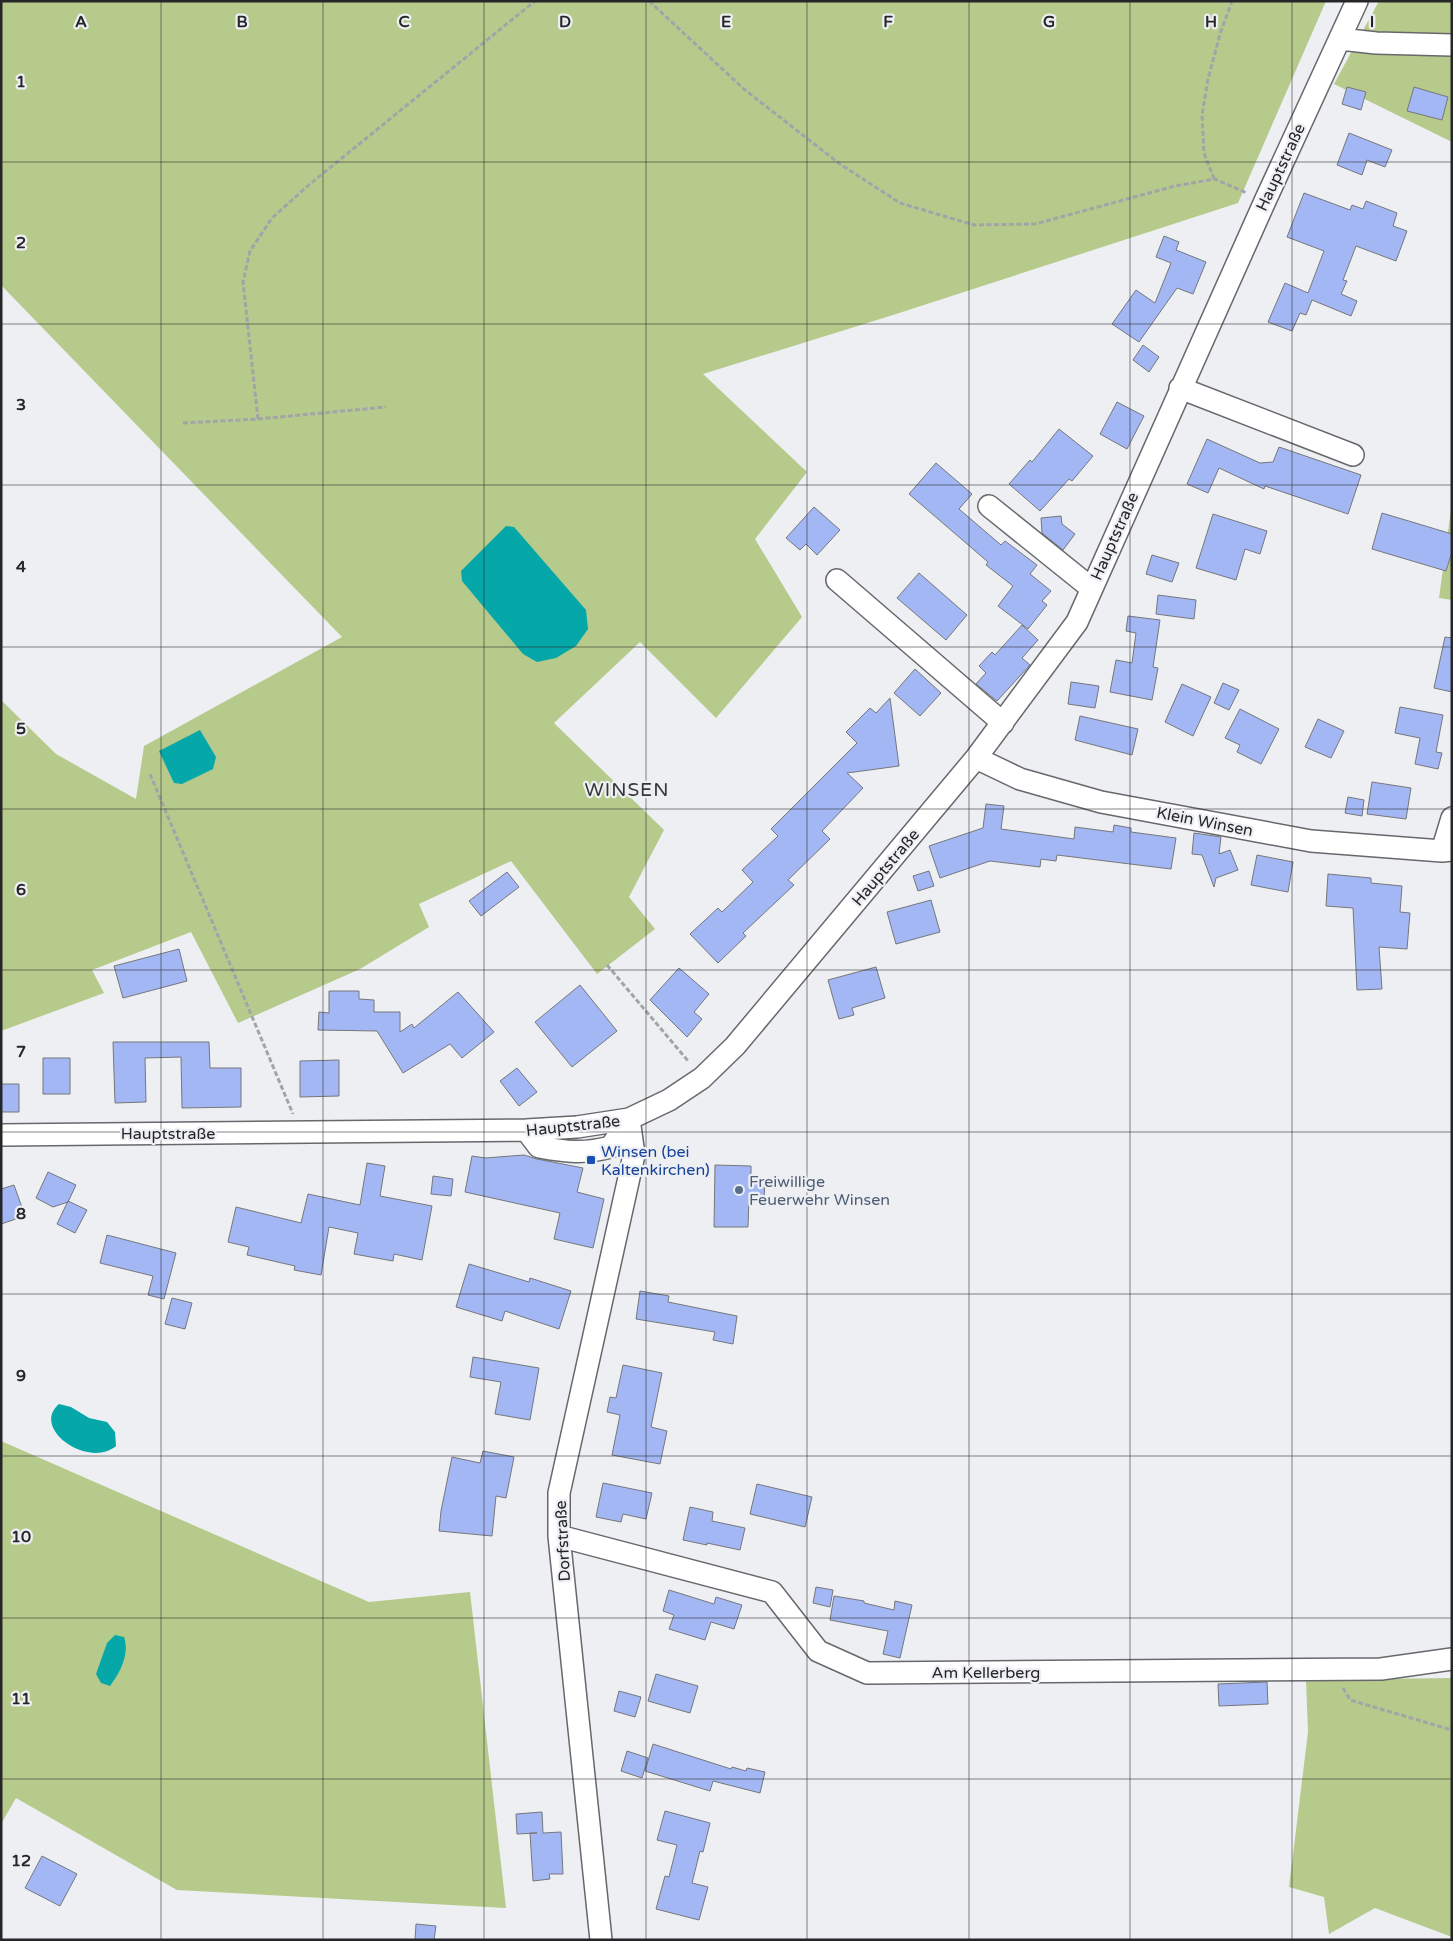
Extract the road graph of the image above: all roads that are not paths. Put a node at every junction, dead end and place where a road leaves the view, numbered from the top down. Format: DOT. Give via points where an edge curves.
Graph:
graph roads {
  1 [pos="1357,1"];
  2 [pos="1340,39"];
  3 [pos="1452,45"];
  4 [pos="1180,388"];
  5 [pos="1354,455"];
  6 [pos="989,506"];
  7 [pos="837,580"];
  8 [pos="1091,588"];
  9 [pos="1003,722"];
  10 [pos="976,758"];
  11 [pos="1452,818"];
  12 [pos="1447,850"];
  13 [pos="629,1119"];
  14 [pos="1,1135"];
  15 [pos="559,1536"];
  16 [pos="1452,1659"];
  17 [pos="602,1940"];
  1 -- 2 [label="street, Hauptstraße"];
  2 -- 3 [label="street"];
  2 -- 4 [label="street, Hauptstraße"];
  4 -- 5 [label="street"];
  4 -- 8 [label="street, Hauptstraße"];
  6 -- 8 [label="street"];
  7 -- 9 [label="street"];
  8 -- 9 [label="street, Hauptstraße" via="1076,622"];
  9 -- 10 [label="street, Hauptstraße"];
  10 -- 12 [label="street, Klein Winsen" via="1020,779 1101,802 1311,841"];
  10 -- 13 [label="street, Hauptstraße" via="735,1046 702,1078 669,1100"];
  11 -- 12 [label="street, Klein Winsen"];
  13 -- 14 [label="street, Hauptstraße" via="577,1128 526,1130"];
  13 -- 15 [label="street, Dorfstraße" via="634,1155 559,1493"];
  15 -- 16 [label="street, Am Kellerberg" via="772,1592 818,1651 867,1673 1381,1669"];
  15 -- 17 [label="street, Dorfstraße"];
}
